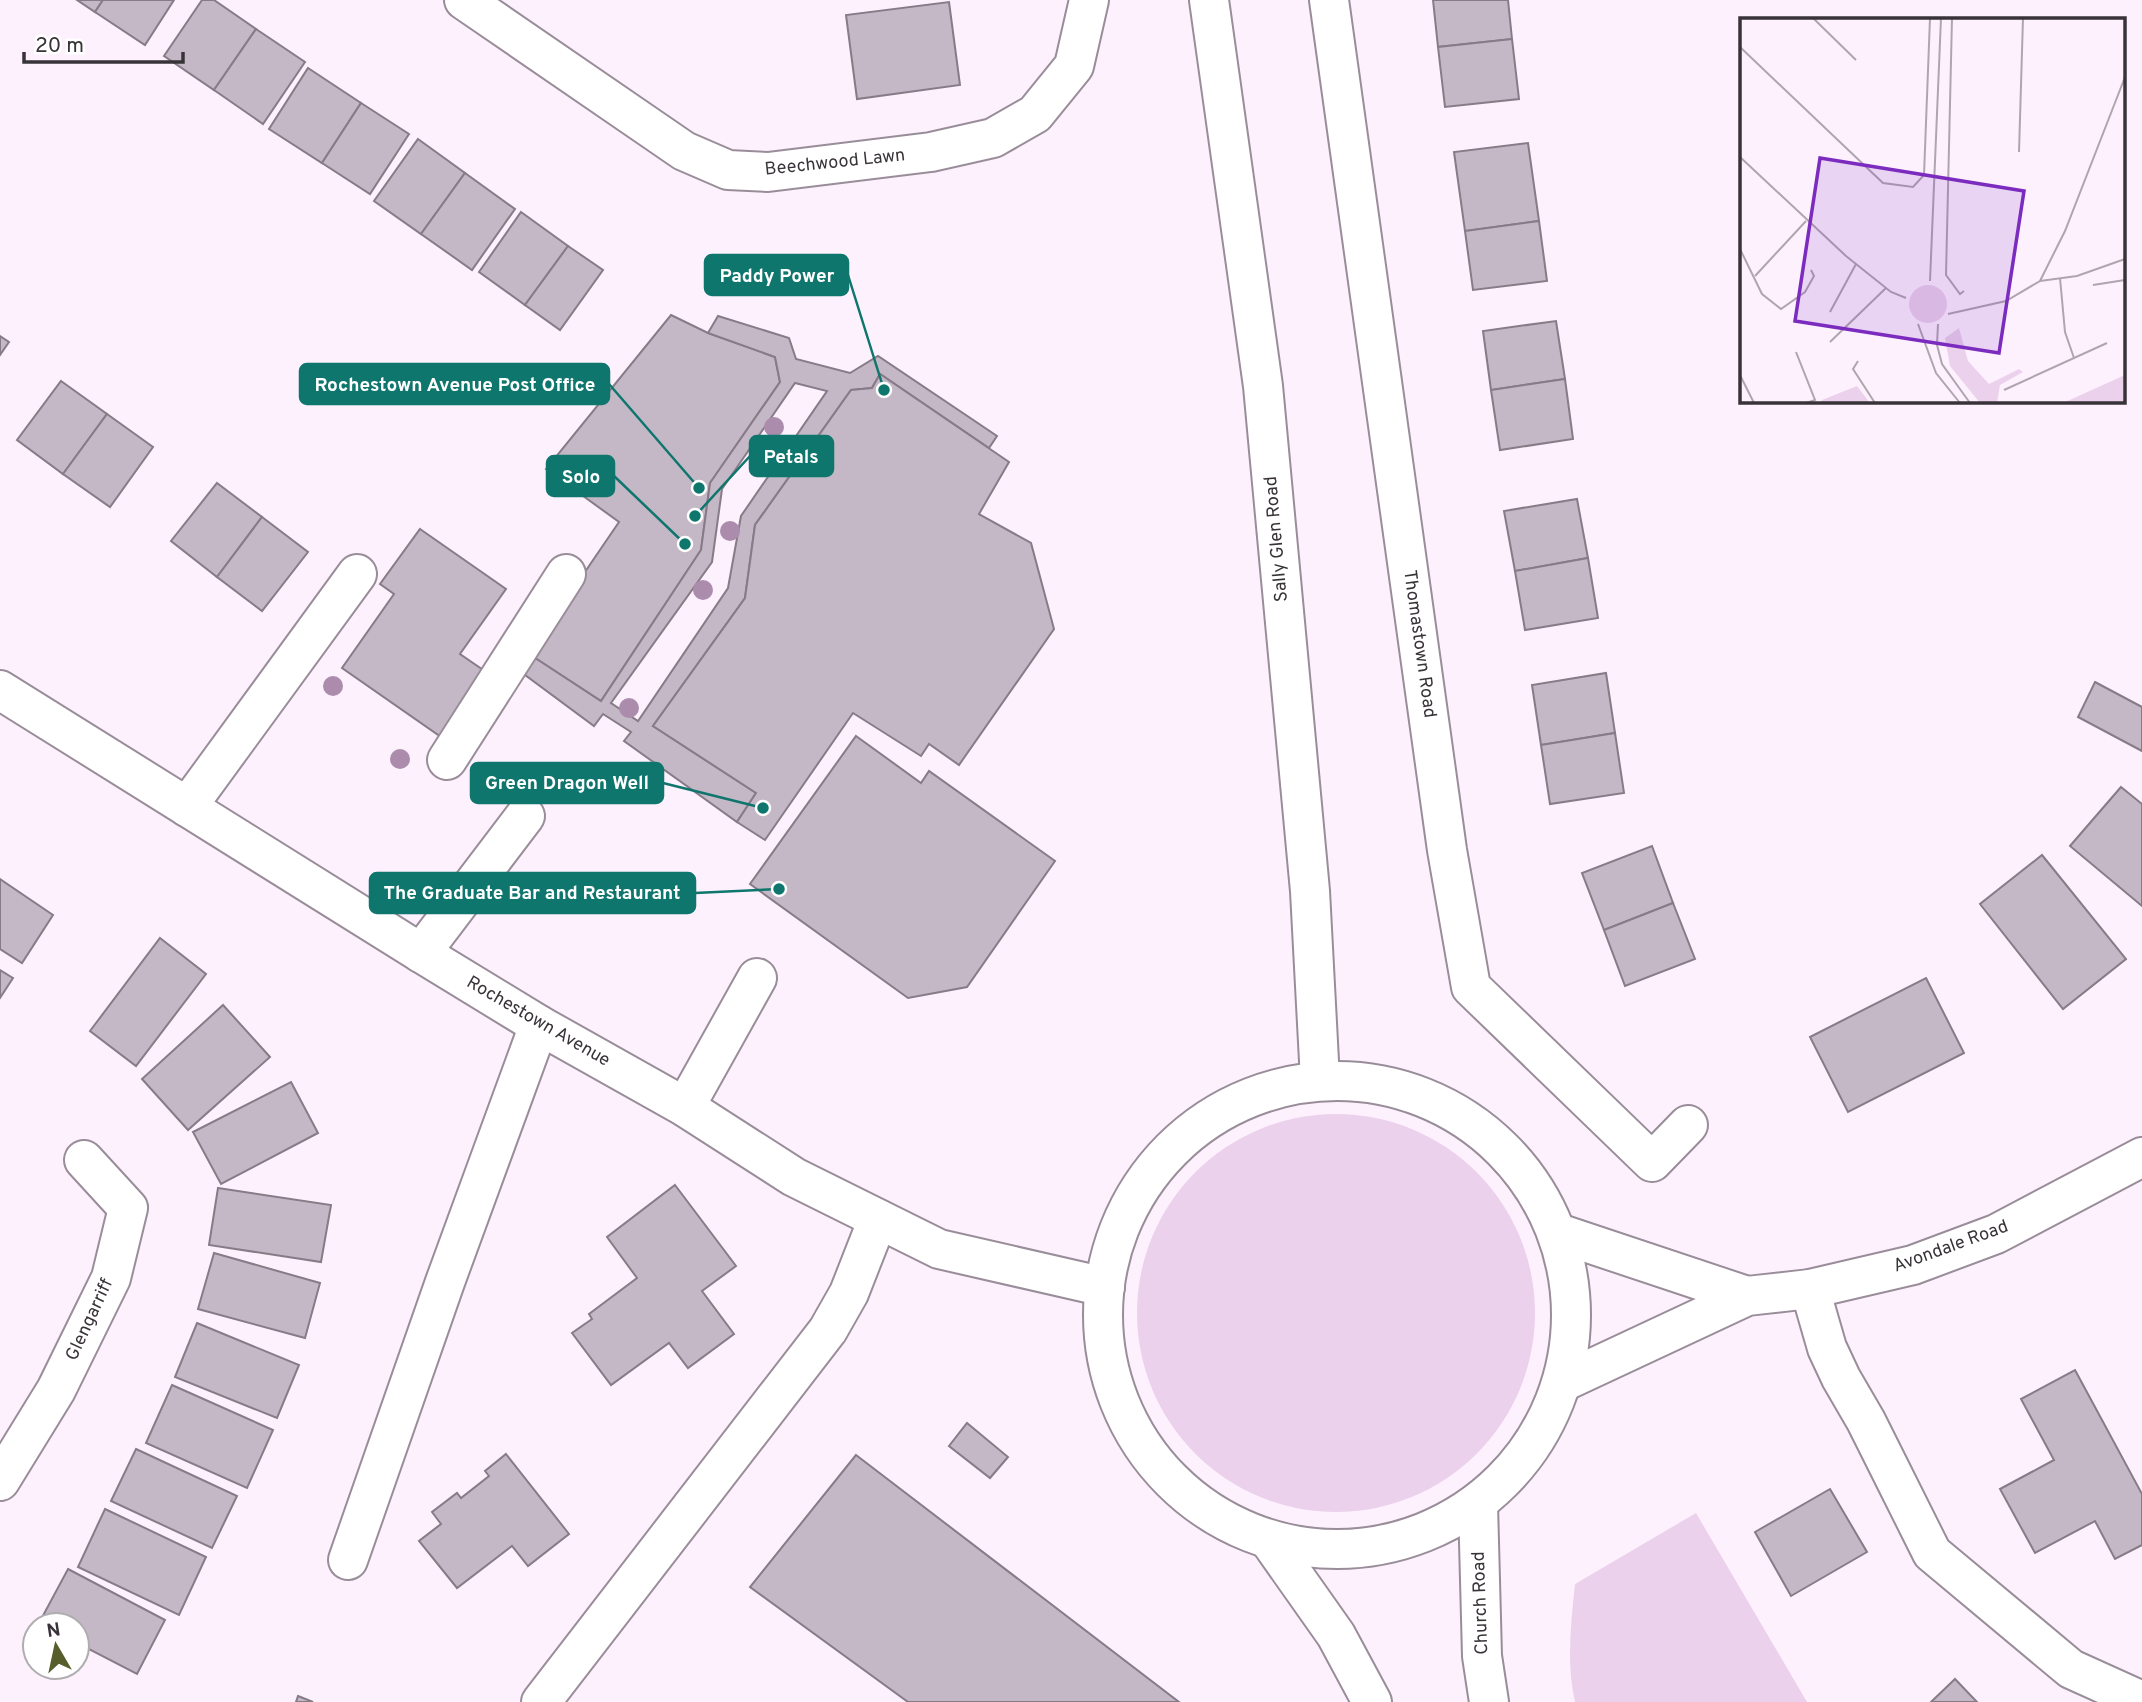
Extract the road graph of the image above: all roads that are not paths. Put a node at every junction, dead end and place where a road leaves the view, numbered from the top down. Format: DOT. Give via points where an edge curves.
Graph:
graph roads {
  1 [pos="464,0"];
  2 [pos="1089,0"];
  3 [pos="1209,0"];
  4 [pos="1329,0"];
  5 [pos="357,574"];
  6 [pos="566,574"];
  7 [pos="0,690"];
  8 [pos="447,760"];
  9 [pos="187,807"];
  10 [pos="525,816"];
  11 [pos="421,953"];
  12 [pos="757,978"];
  13 [pos="539,1025"];
  14 [pos="1320,1080"];
  15 [pos="685,1107"];
  16 [pos="1688,1125"];
  17 [pos="2142,1157"];
  18 [pos="84,1160"];
  19 [pos="878,1219"];
  20 [pos="1558,1233"];
  21 [pos="1105,1287"];
  22 [pos="1810,1289"];
  23 [pos="1747,1296"];
  24 [pos="1563,1382"];
  25 [pos="0,1481"];
  26 [pos="1478,1504"];
  27 [pos="1269,1540"];
  28 [pos="348,1560"];
  29 [pos="2142,1701"];
  30 [pos="541,1702"];
  31 [pos="1372,1702"];
  32 [pos="1489,1702"];
  1 -- 2 [label="street, Beechwood Lawn" via="684,150 728,170 768,172 931,152 993,138 1035,114 1073,65"];
  3 -- 14 [label="street, Sally Glen Road" via="1263,386 1310,891"];
  4 -- 16 [label="street, Thomastown Road" via="1447,850 1471,988 1652,1162"];
  5 -- 9 [label="street"];
  6 -- 8 [label="street"];
  7 -- 9 [label="street, Rochestown Avenue"];
  9 -- 11 [label="street, Rochestown Avenue"];
  10 -- 11 [label="street"];
  11 -- 13 [label="street, Rochestown Avenue"];
  12 -- 15 [label="street"];
  13 -- 15 [label="street, Rochestown Avenue"];
  13 -- 28 [label="street"];
  14 -- 20 [label="street" via="1395,1087 1465,1117 1521,1167"];
  14 -- 21 [label="street" via="1246,1098 1182,1138 1136,1192 1108,1258"];
  15 -- 19 [label="street, Rochestown Avenue" via="794,1177"];
  17 -- 22 [label="street, Avondale Road" via="1996,1234 1913,1265"];
  18 -- 25 [label="street, Glengarriff" via="128,1208 111,1278 56,1390"];
  19 -- 21 [label="street, Rochestown Avenue" via="939,1249"];
  19 -- 30 [label="street" via="849,1293 828,1330"];
  20 -- 23 [label="street, Avondale Road"];
  20 -- 24 [label="street" via="1573,1307"];
  21 -- 27 [label="street" via="1102,1329 1116,1399 1152,1460 1204,1510"];
  22 -- 23 [label="street, Avondale Road"];
  22 -- 29 [label="street" via="1827,1348 1932,1553 2071,1669"];
  23 -- 24 [label="street, Avondale Road"];
  24 -- 26 [label="street" via="1530,1450"];
  26 -- 27 [label="street" via="1410,1538 1339,1550"];
  26 -- 32 [label="street, Church Road" via="1482,1656"];
  27 -- 31 [label="street" via="1336,1635"];
}
